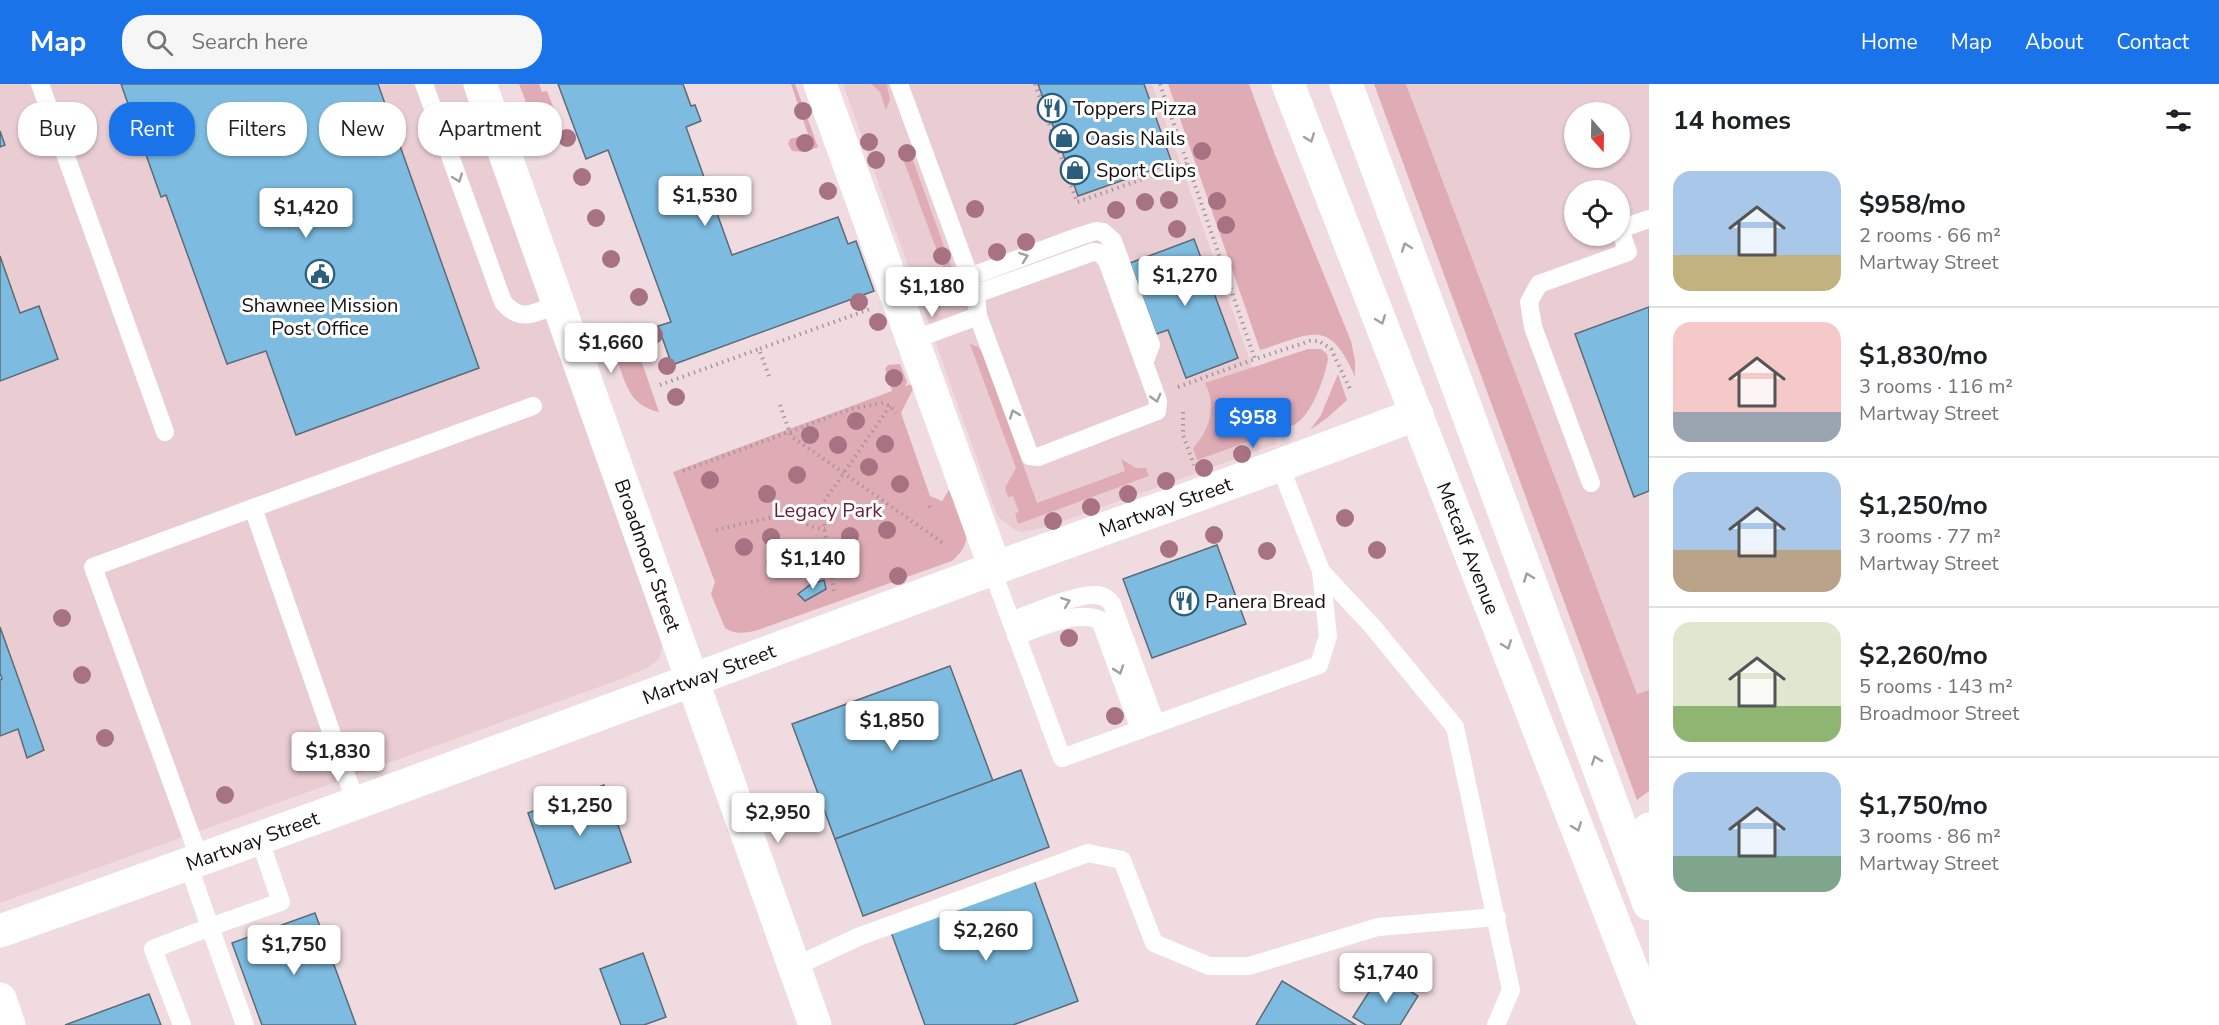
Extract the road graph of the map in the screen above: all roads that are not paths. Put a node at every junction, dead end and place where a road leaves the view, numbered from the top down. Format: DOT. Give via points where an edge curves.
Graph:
graph roads {
  1 [pos="40,84"];
  2 [pos="424,84"];
  3 [pos="480,84"];
  4 [pos="820,84"];
  5 [pos="899,84"];
  6 [pos="1288,84"];
  7 [pos="1346,84"];
  8 [pos="1649,219"];
  9 [pos="1630,226"];
  10 [pos="1626,246"];
  11 [pos="972,286"];
  12 [pos="558,304"];
  13 [pos="978,316"];
  14 [pos="913,340"];
  15 [pos="1144,363"];
  16 [pos="533,406"];
  17 [pos="1417,414"];
  18 [pos="165,432"];
  19 [pos="1280,466"];
  20 [pos="1591,483"];
  21 [pos="253,508"];
  22 [pos="993,569"];
  23 [pos="1321,571"];
  24 [pos="1014,629"];
  25 [pos="692,681"];
  26 [pos="1148,727"];
  27 [pos="356,803"];
  28 [pos="1649,829"];
  29 [pos="259,838"];
  30 [pos="194,862"];
  31 [pos="1638,874"];
  32 [pos="1649,904"];
  33 [pos="1497,917"];
  34 [pos="210,927"];
  35 [pos="0,932"];
  36 [pos="794,967"];
  37 [pos="0,999"];
  38 [pos="1649,1013"];
  39 [pos="9,1025"];
  40 [pos="182,1025"];
  41 [pos="245,1025"];
  42 [pos="814,1025"];
  43 [pos="1496,1025"];
  1 -- 18 [label="lane"];
  2 -- 12 [label="lane, one-way" via="503,302 512,312 526,316"];
  3 -- 12 [label="main road, Broadmoor Street"];
  4 -- 14 [label="main road"];
  5 -- 11 [label="lane"];
  6 -- 17 [label="main road, Metcalf Avenue, one-way"];
  31 -- 7 [label="main road, one-way"];
  8 -- 9 [label="lane"];
  10 -- 20 [label="lane" via="1628,252 1539,284 1529,302 1533,327"];
  11 -- 13 [label="lane"];
  11 -- 15 [label="lane" via="1100,253 1107,261"];
  11 -- 15 [label="lane, one-way" via="1080,236 1103,232 1113,241 1151,345"];
  12 -- 25 [label="main road, Broadmoor Street"];
  13 -- 14 [label="lane"];
  15 -- 13 [label="lane, one-way" via="1159,406 1155,413 1038,457 1030,456"];
  14 -- 22 [label="main road"];
  16 -- 21 [label="lane"];
  17 -- 19 [label="main road, Martway Street"];
  17 -- 38 [label="main road, Metcalf Avenue, one-way"];
  19 -- 22 [label="main road, Martway Street"];
  19 -- 23 [label="lane"];
  21 -- 27 [label="lane"];
  21 -- 30 [label="lane" via="93,567"];
  22 -- 24 [label="lane"];
  22 -- 25 [label="main road, Martway Street"];
  23 -- 26 [label="lane" via="1328,636 1319,665"];
  23 -- 33 [label="lane" via="1455,727"];
  24 -- 26 [label="lane" via="1062,758"];
  24 -- 26 [label="lane, one-way" via="1083,596 1107,598 1113,604"];
  25 -- 27 [label="main road, Martway Street"];
  25 -- 36 [label="main road, Broadmoor Street"];
  27 -- 29 [label="main road, Martway Street"];
  28 -- 31 [label="main road"];
  29 -- 30 [label="main road, Martway Street"];
  29 -- 34 [label="lane" via="281,902"];
  30 -- 34 [label="lane"];
  30 -- 35 [label="main road, Martway Street"];
  31 -- 32 [label="main road"];
  33 -- 36 [label="lane" via="1378,927 1249,966 1209,966 1154,943 1122,860 1088,853 858,937"];
  33 -- 43 [label="lane" via="1511,990"];
  34 -- 40 [label="lane" via="153,949"];
  34 -- 41 [label="lane"];
  36 -- 42 [label="main road, Broadmoor Street"];
  37 -- 39 [label="main road"];
}
